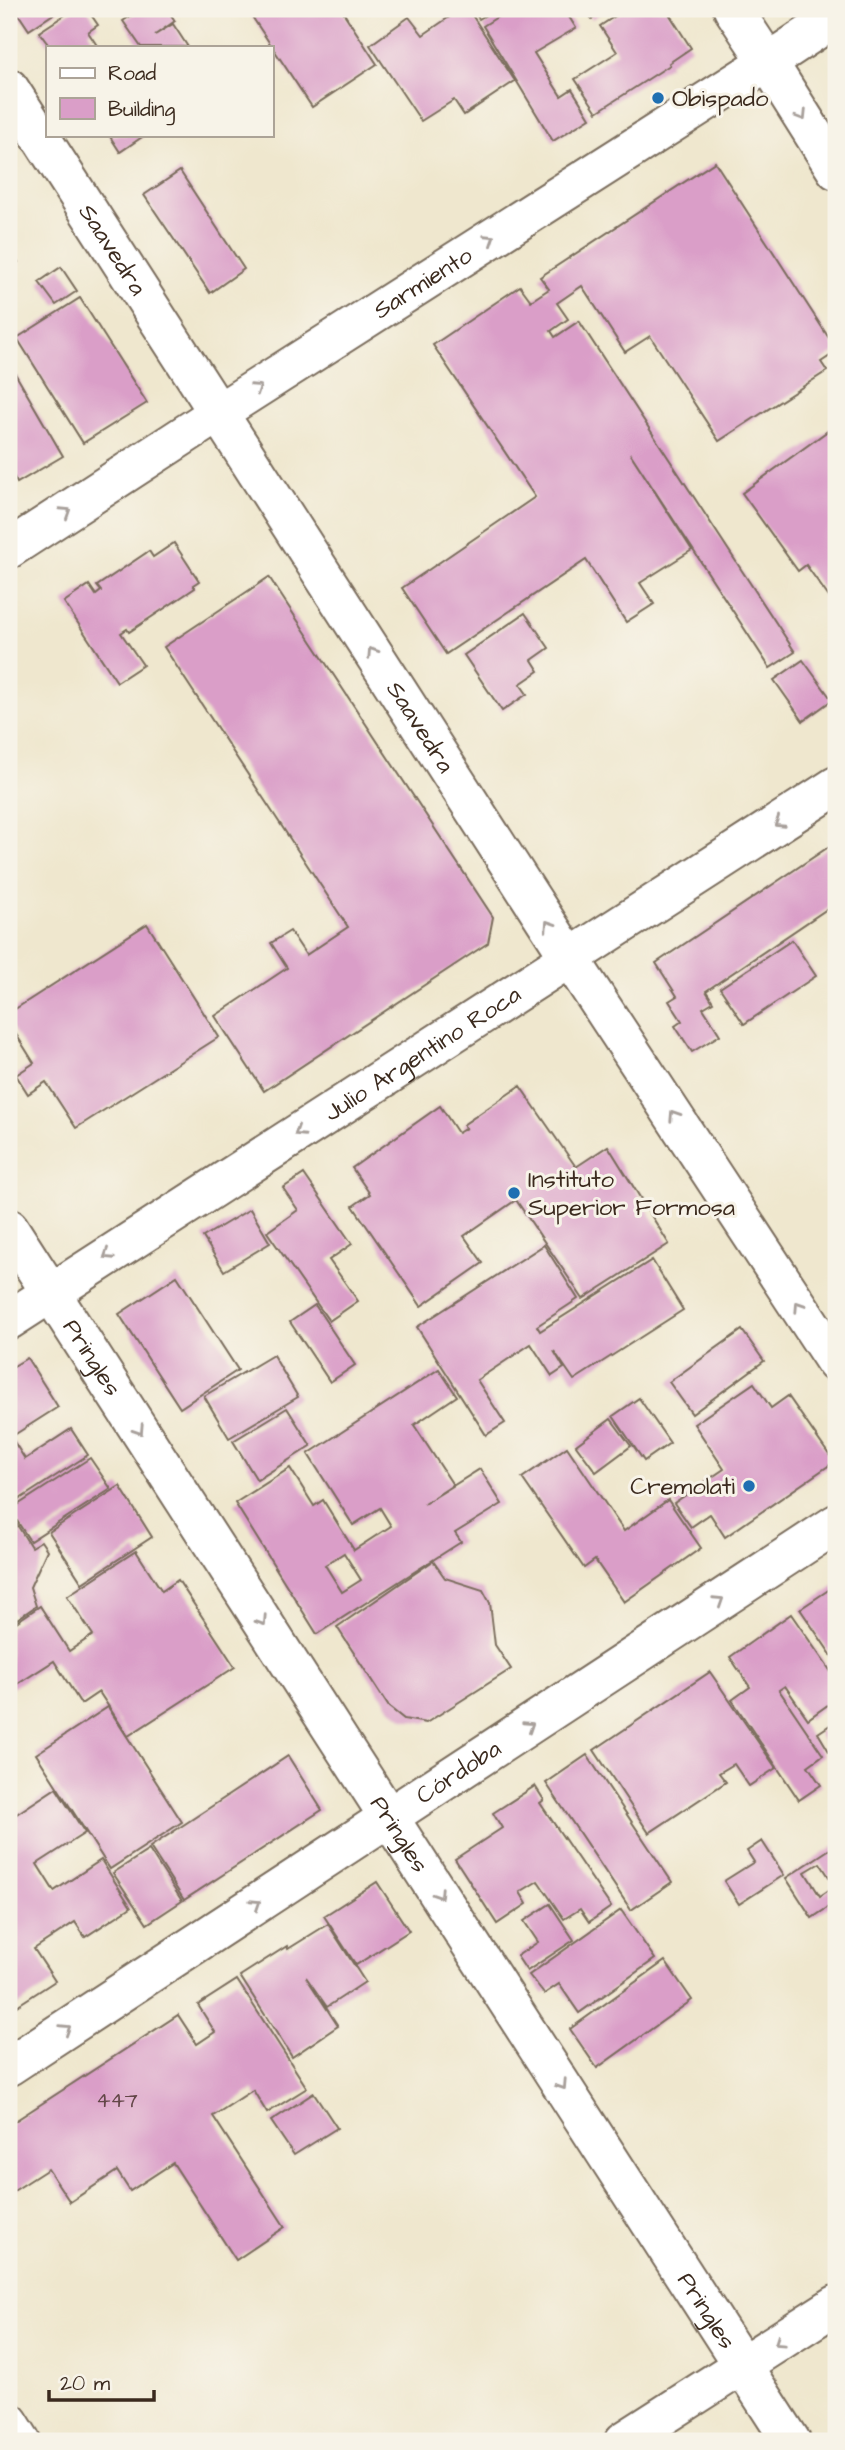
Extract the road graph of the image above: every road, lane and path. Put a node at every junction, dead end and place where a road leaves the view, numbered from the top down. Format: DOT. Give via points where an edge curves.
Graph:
graph roads {
  1 [pos="733,9"];
  2 [pos="836,17"];
  3 [pos="768,62"];
  4 [pos="9,88"];
  5 [pos="836,170"];
  6 [pos="218,413"];
  7 [pos="9,549"];
  8 [pos="836,786"];
  9 [pos="569,957"];
  10 [pos="9,1228"];
  11 [pos="50,1293"];
  12 [pos="9,1320"];
  13 [pos="836,1363"];
  14 [pos="836,1524"];
  15 [pos="389,1817"];
  16 [pos="9,2066"];
  17 [pos="836,2305"];
  18 [pos="743,2367"];
  19 [pos="9,2422"];
  20 [pos="21,2441"];
  21 [pos="624,2441"];
  22 [pos="791,2441"];
  1 -- 3 [label="street"];
  2 -- 3 [label="street, Sarmiento"];
  3 -- 5 [label="street, one-way"];
  6 -- 3 [label="street, Sarmiento, one-way"];
  4 -- 6 [label="street, Saavedra"];
  7 -- 6 [label="street, Sarmiento, one-way"];
  9 -- 6 [label="street, Saavedra, one-way"];
  8 -- 9 [label="street, Julio Argentino Roca, one-way"];
  9 -- 11 [label="street, Julio Argentino Roca, one-way"];
  13 -- 9 [label="street, Saavedra, one-way"];
  10 -- 11 [label="street, Pringles"];
  11 -- 12 [label="street, Julio Argentino Roca"];
  11 -- 15 [label="street, Pringles, one-way"];
  15 -- 14 [label="street, Córdoba, one-way"];
  16 -- 15 [label="street, Córdoba, one-way"];
  15 -- 18 [label="street, Pringles, one-way"];
  17 -- 18 [label="street, one-way"];
  18 -- 21 [label="street"];
  18 -- 22 [label="street, Pringles"];
  19 -- 20 [label="street"];
}
